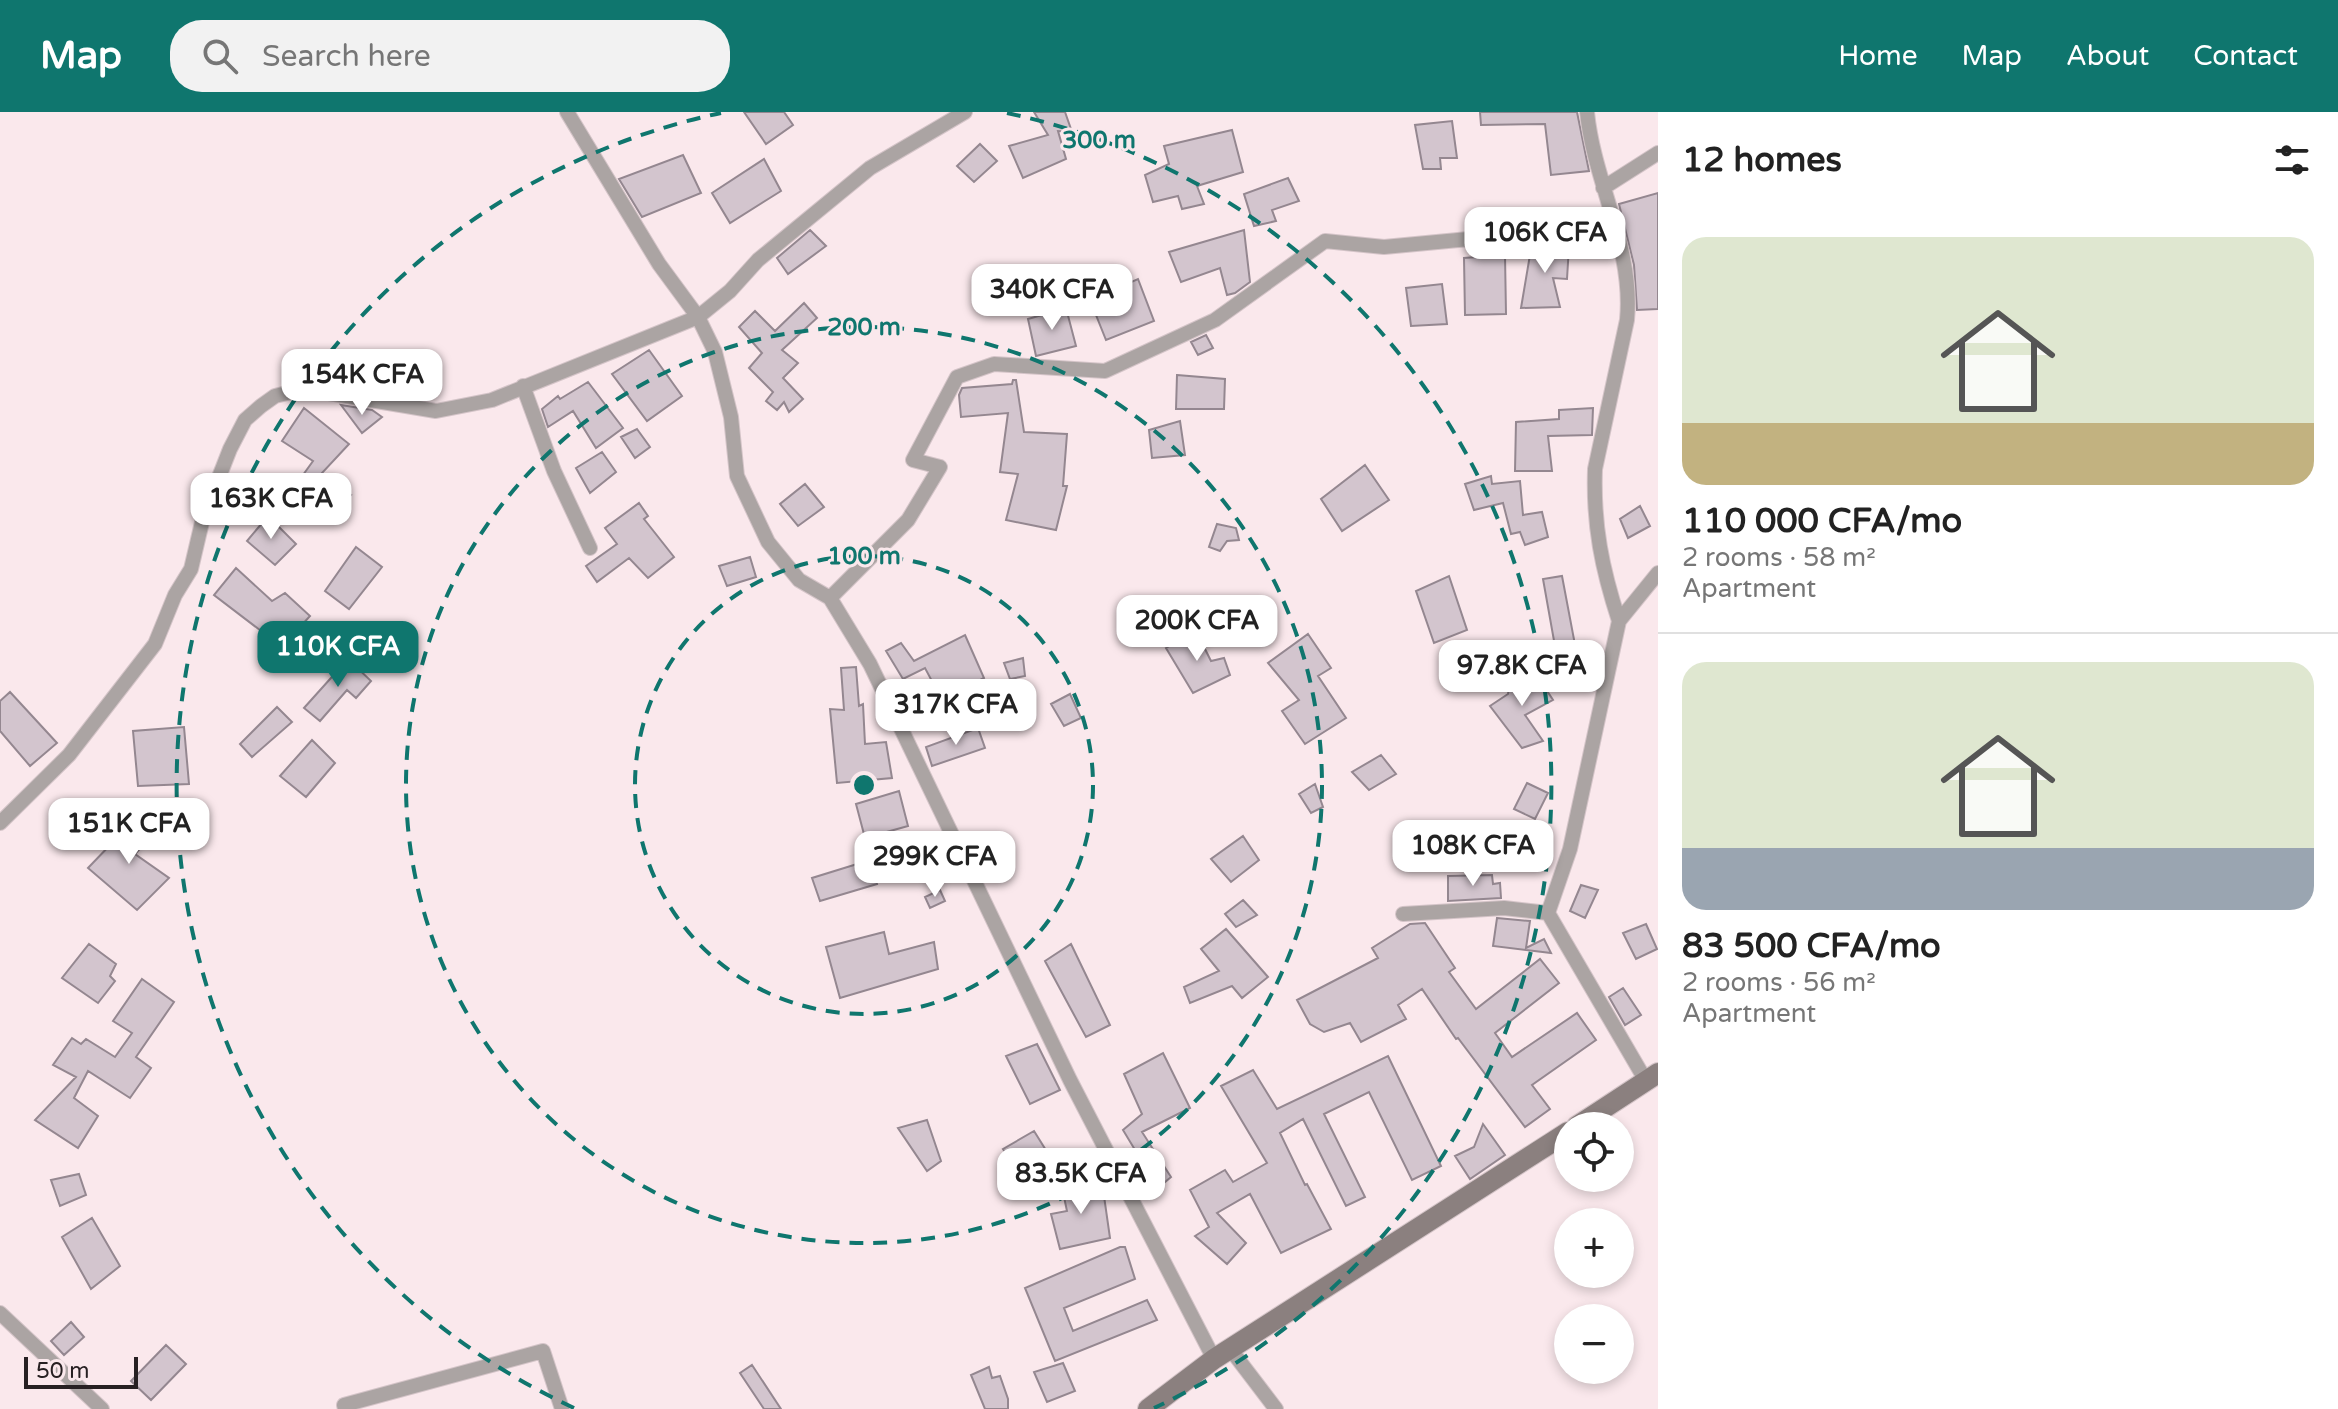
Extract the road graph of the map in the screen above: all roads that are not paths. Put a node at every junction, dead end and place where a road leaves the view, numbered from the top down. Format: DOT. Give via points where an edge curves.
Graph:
graph roads {
  1 [pos="567,112"];
  2 [pos="1587,112"];
  3 [pos="961,113"];
  4 [pos="1658,153"];
  5 [pos="1603,188"];
  6 [pos="1615,229"];
  7 [pos="698,317"];
  8 [pos="523,386"];
  9 [pos="590,548"];
  10 [pos="1658,573"];
  11 [pos="830,598"];
  12 [pos="1619,621"];
  13 [pos="0,823"];
  14 [pos="1548,913"];
  15 [pos="1403,914"];
  16 [pos="1652,1077"];
  17 [pos="1598,1112"];
  18 [pos="1554,1141"];
  19 [pos="0,1313"];
  20 [pos="1223,1354"];
  21 [pos="102,1409"];
  22 [pos="345,1409"];
  23 [pos="562,1409"];
  24 [pos="1148,1409"];
  25 [pos="1276,1409"];
  1 -- 7 [label="street" via="659,264"];
  2 -- 5 [label="street"];
  3 -- 7 [label="street" via="870,168"];
  4 -- 5 [label="street"];
  5 -- 6 [label="street"];
  6 -- 11 [label="street" via="1384,247 1325,241 1215,320 1105,371 994,364 957,377 913,460 940,467 908,520"];
  6 -- 12 [label="street" via="1629,299 1594,493 1599,553"];
  7 -- 8 [label="street"];
  7 -- 11 [label="street" via="715,352 731,417 737,476 768,542 799,580"];
  8 -- 9 [label="street"];
  8 -- 13 [label="street" via="492,400 436,411 317,391 275,396 261,406 245,420 230,449 203,518 191,569 155,644 69,755"];
  10 -- 12 [label="street"];
  11 -- 20 [label="street" via="870,664 1070,1080"];
  12 -- 14 [label="street" via="1570,849"];
  14 -- 15 [label="street" via="1504,908"];
  14 -- 16 [label="street"];
  16 -- 17 [label="main road"];
  18 -- 20 [label="main road"];
  19 -- 21 [label="street"];
  20 -- 24 [label="main road"];
  20 -- 25 [label="street"];
  22 -- 23 [label="street" via="344,1405 543,1351"];
}
